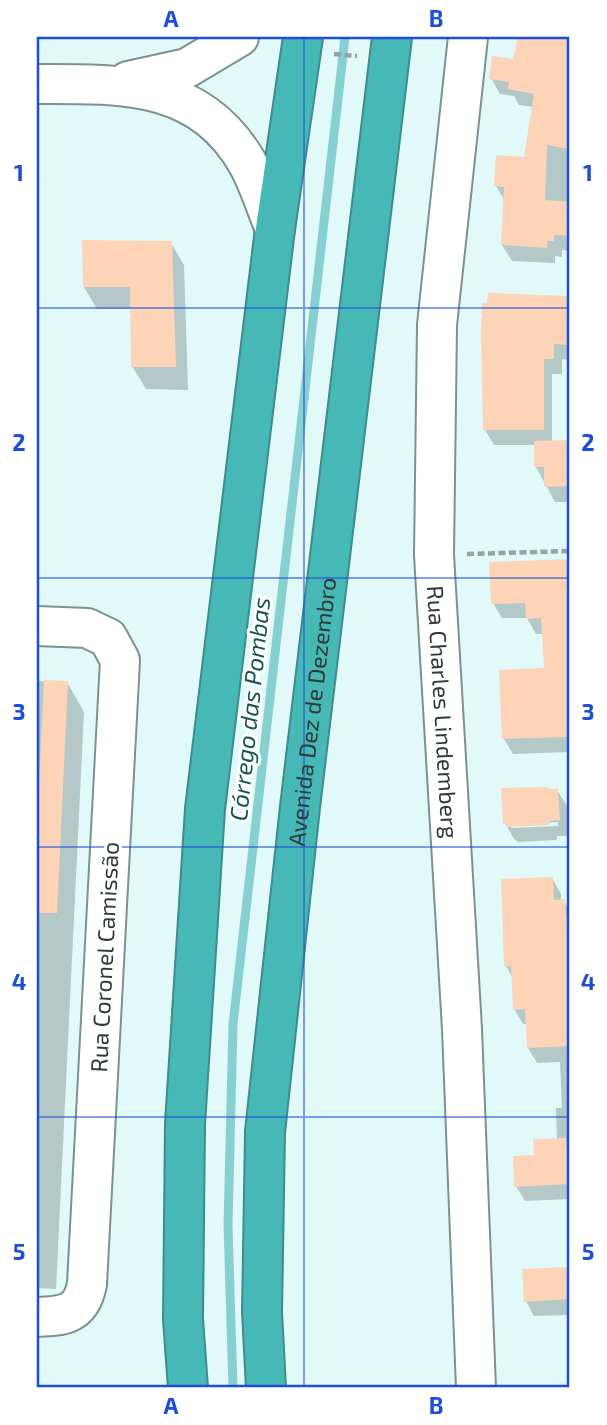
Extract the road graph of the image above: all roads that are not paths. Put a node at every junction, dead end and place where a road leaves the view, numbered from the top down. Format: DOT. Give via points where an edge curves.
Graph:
graph roads {
  1 [pos="239,37"];
  2 [pos="468,37"];
  3 [pos="315,45"];
  4 [pos="376,47"];
  5 [pos="37,84"];
  6 [pos="116,84"];
  7 [pos="275,229"];
  8 [pos="37,626"];
  9 [pos="37,1317"];
  10 [pos="188,1388"];
  11 [pos="266,1388"];
  12 [pos="476,1388"];
  1 -- 6 [label="street" via="187,68"];
  2 -- 12 [label="street, Rua Charles Lindemberg" via="437,325 434,555 461,1015"];
  3 -- 7 [label="highway"];
  4 -- 11 [label="highway, Avenida Dez de Dezembro" via="265,1132 262,1312"];
  5 -- 6 [label="street"];
  6 -- 7 [label="street" via="169,95 196,107 223,129 248,165"];
  7 -- 10 [label="highway" via="205,808 185,1124 183,1319"];
  8 -- 9 [label="street, Rua Coronel Camissão" via="87,628 108,638 120,660 87,1284 83,1299 70,1312"];
}
